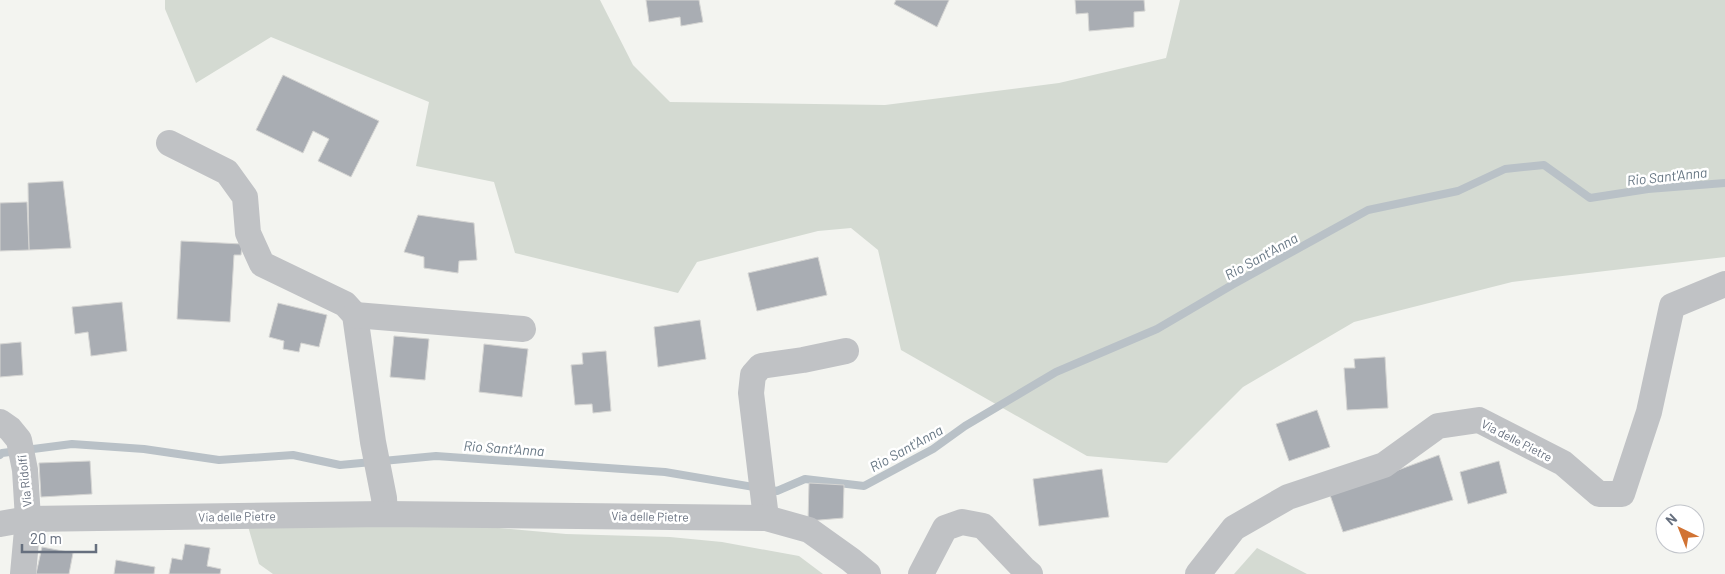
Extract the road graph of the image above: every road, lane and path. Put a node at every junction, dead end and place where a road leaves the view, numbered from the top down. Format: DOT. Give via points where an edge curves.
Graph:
graph roads {
  1 [pos="169,143"];
  2 [pos="1725,284"];
  3 [pos="354,315"];
  4 [pos="523,329"];
  5 [pos="846,351"];
  6 [pos="0,422"];
  7 [pos="384,506"];
  8 [pos="765,513"];
  9 [pos="28,519"];
  10 [pos="0,524"];
  11 [pos="23,574"];
  12 [pos="868,574"];
  13 [pos="921,574"];
  14 [pos="1030,574"];
  15 [pos="1198,574"];
  1 -- 3 [label="street" via="228,172 246,197 248,232 262,264 344,304"];
  2 -- 15 [label="street, Via delle Pietre" via="1672,306 1649,412 1622,494 1599,494 1563,463 1479,420 1438,426 1384,465 1288,497 1234,528"];
  3 -- 4 [label="street"];
  3 -- 7 [label="street"];
  5 -- 8 [label="street" via="761,366 753,375 751,393"];
  6 -- 9 [label="street, Via Ridolfi" via="19,440 25,470"];
  7 -- 8 [label="street, Via delle Pietre"];
  7 -- 9 [label="street, Via delle Pietre"];
  8 -- 12 [label="street, Via delle Pietre" via="809,530"];
  9 -- 10 [label="street, Via delle Pietre"];
  9 -- 11 [label="street, Via Ridolfi"];
  13 -- 14 [label="street" via="945,528 962,522 982,526"];
}
